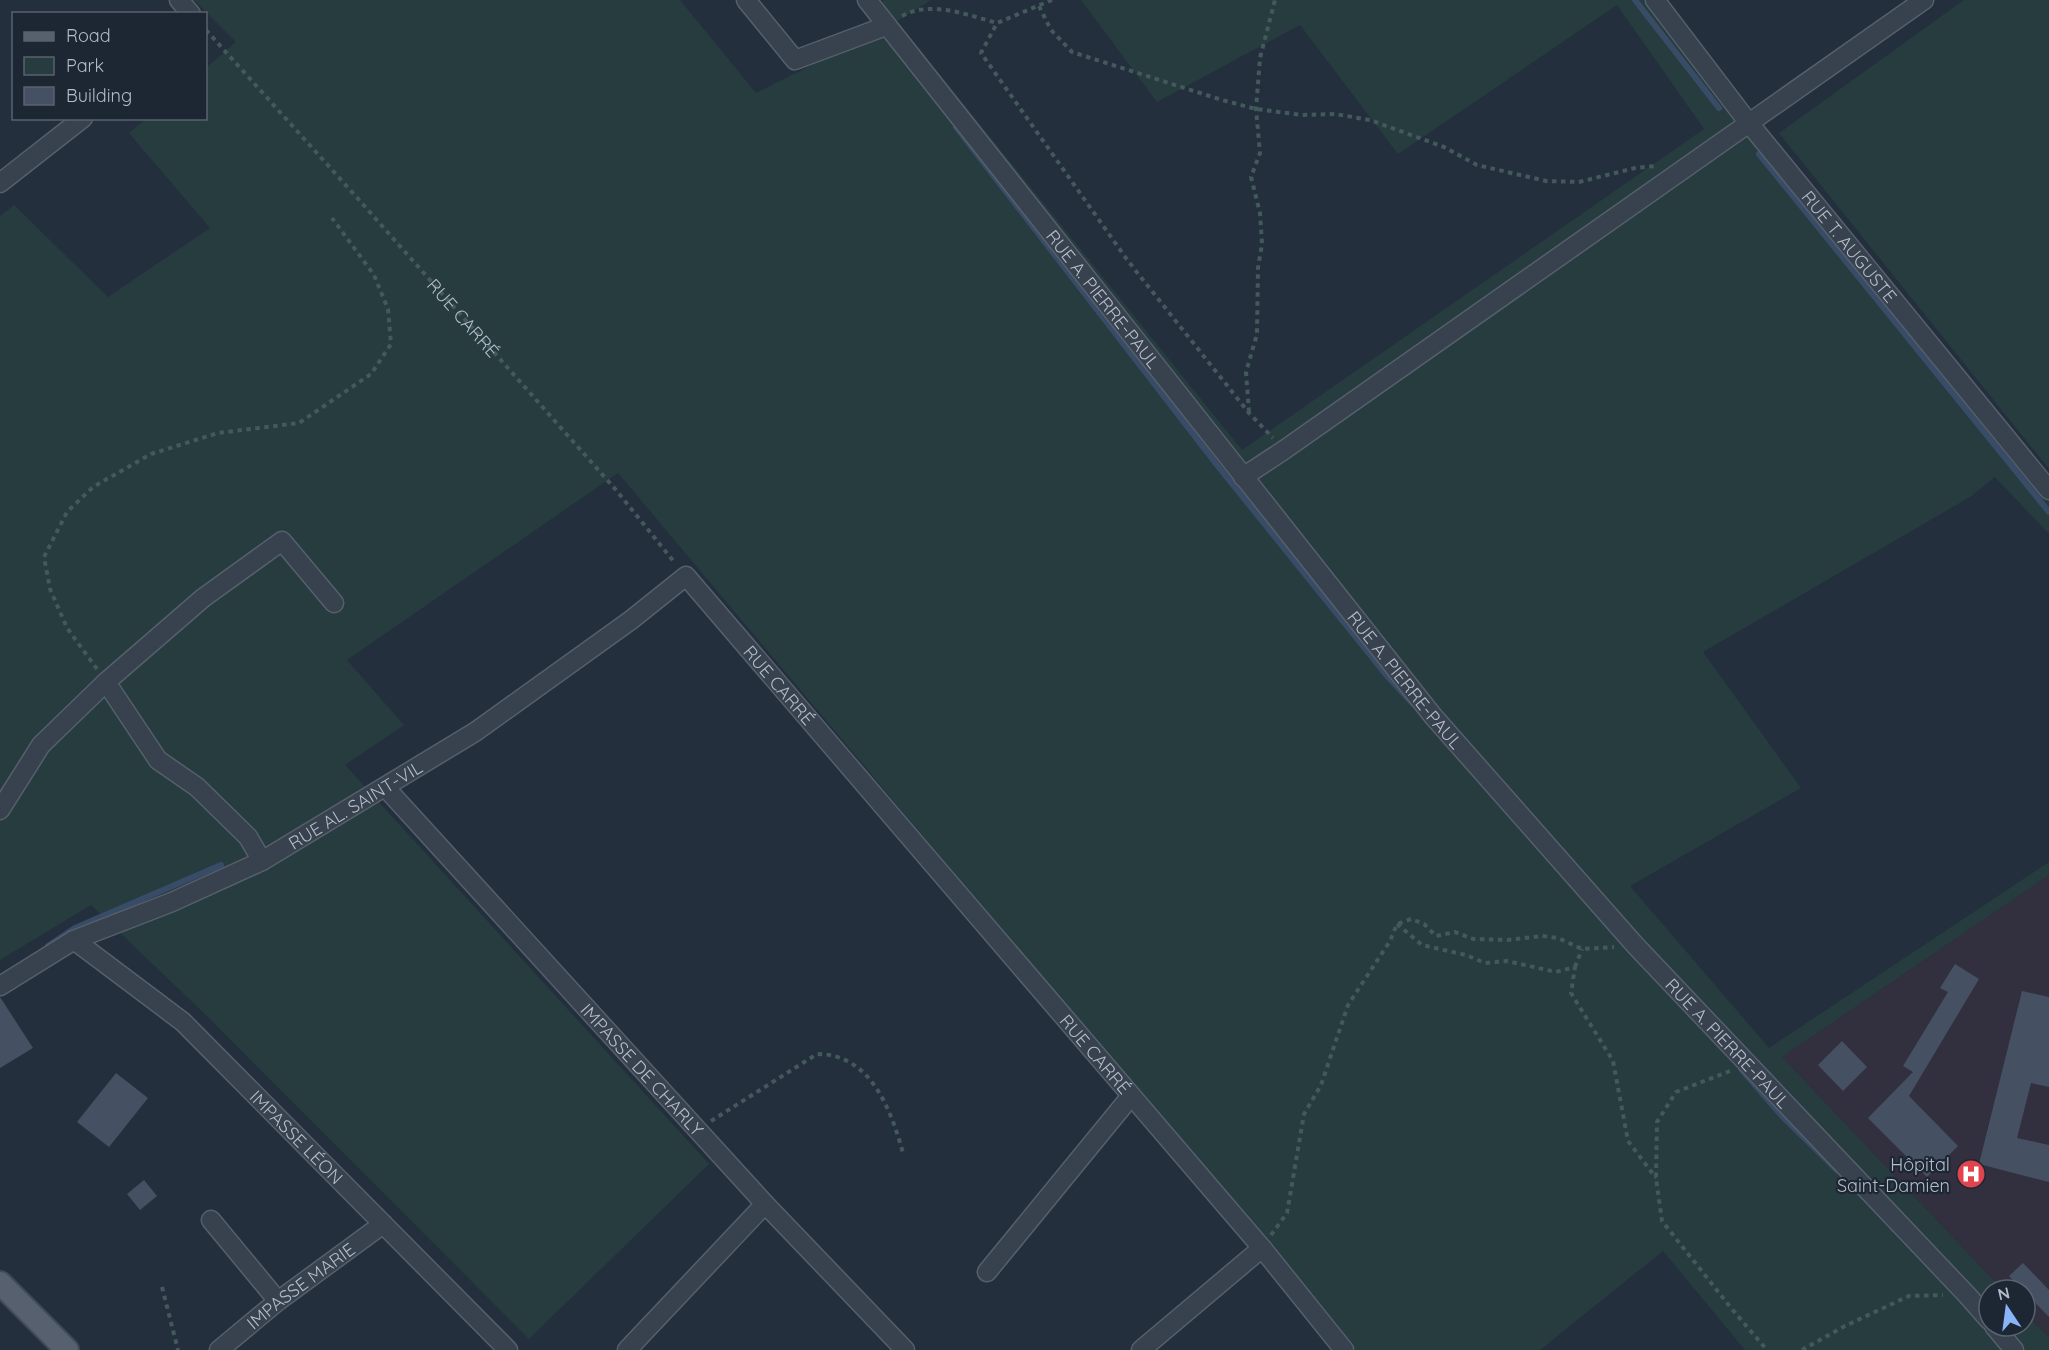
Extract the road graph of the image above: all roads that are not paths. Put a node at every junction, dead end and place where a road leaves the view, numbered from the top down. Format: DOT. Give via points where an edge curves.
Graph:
graph roads {
  1 [pos="178,0"];
  2 [pos="746,0"];
  3 [pos="867,0"];
  4 [pos="1655,0"];
  5 [pos="1924,0"];
  6 [pos="189,12"];
  7 [pos="886,26"];
  8 [pos="80,120"];
  9 [pos="1748,122"];
  10 [pos="0,183"];
  11 [pos="1243,477"];
  12 [pos="2049,490"];
  13 [pos="686,576"];
  14 [pos="334,603"];
  15 [pos="106,682"];
  16 [pos="385,787"];
  17 [pos="0,810"];
  18 [pos="262,861"];
  19 [pos="74,940"];
  20 [pos="0,986"];
  21 [pos="1131,1096"];
  22 [pos="765,1204"];
  23 [pos="211,1220"];
  24 [pos="384,1224"];
  25 [pos="1262,1248"];
  26 [pos="987,1272"];
  27 [pos="0,1283"];
  28 [pos="278,1301"];
  29 [pos="1977,1306"];
  30 [pos="2004,1338"];
  31 [pos="67,1350"];
  32 [pos="219,1350"];
  33 [pos="508,1350"];
  34 [pos="627,1350"];
  35 [pos="905,1350"];
  36 [pos="1141,1350"];
  37 [pos="1344,1350"];
  38 [pos="2014,1350"];
  1 -- 6 [label="street"];
  2 -- 7 [label="street" via="795,60"];
  3 -- 7 [label="street, RUE A. PIERRE-PAUL"];
  4 -- 9 [label="street, RUE T. AUGUSTE"];
  5 -- 9 [label="street"];
  7 -- 11 [label="street, RUE A. PIERRE-PAUL"];
  8 -- 10 [label="street"];
  9 -- 11 [label="street"];
  9 -- 12 [label="street, RUE T. AUGUSTE"];
  11 -- 29 [label="street, RUE A. PIERRE-PAUL" via="1432,716 1635,945"];
  13 -- 16 [label="street, RUE AL. SAINT-VIL" via="475,732"];
  13 -- 21 [label="street, RUE CARRÉ"];
  14 -- 15 [label="street" via="282,541 203,598"];
  15 -- 17 [label="street" via="41,745"];
  15 -- 18 [label="street" via="158,760 197,787 248,837"];
  16 -- 18 [label="street, RUE AL. SAINT-VIL"];
  16 -- 22 [label="street, IMPASSE DE CHARLY"];
  18 -- 19 [label="street, RUE AL. SAINT-VIL"];
  19 -- 20 [label="street, RUE AL. SAINT-VIL"];
  19 -- 24 [label="street, IMPASSE LÉON" via="183,1022"];
  21 -- 25 [label="street, RUE CARRÉ"];
  21 -- 26 [label="street"];
  22 -- 34 [label="street"];
  22 -- 35 [label="street, IMPASSE DE CHARLY"];
  23 -- 28 [label="street"];
  24 -- 28 [label="street, IMPASSE MARIE"];
  24 -- 33 [label="street, IMPASSE LÉON"];
  25 -- 36 [label="street"];
  25 -- 37 [label="street, RUE CARRÉ"];
  27 -- 31 [label="main road"];
  28 -- 32 [label="street, IMPASSE MARIE"];
  30 -- 38 [label="street"];
}
